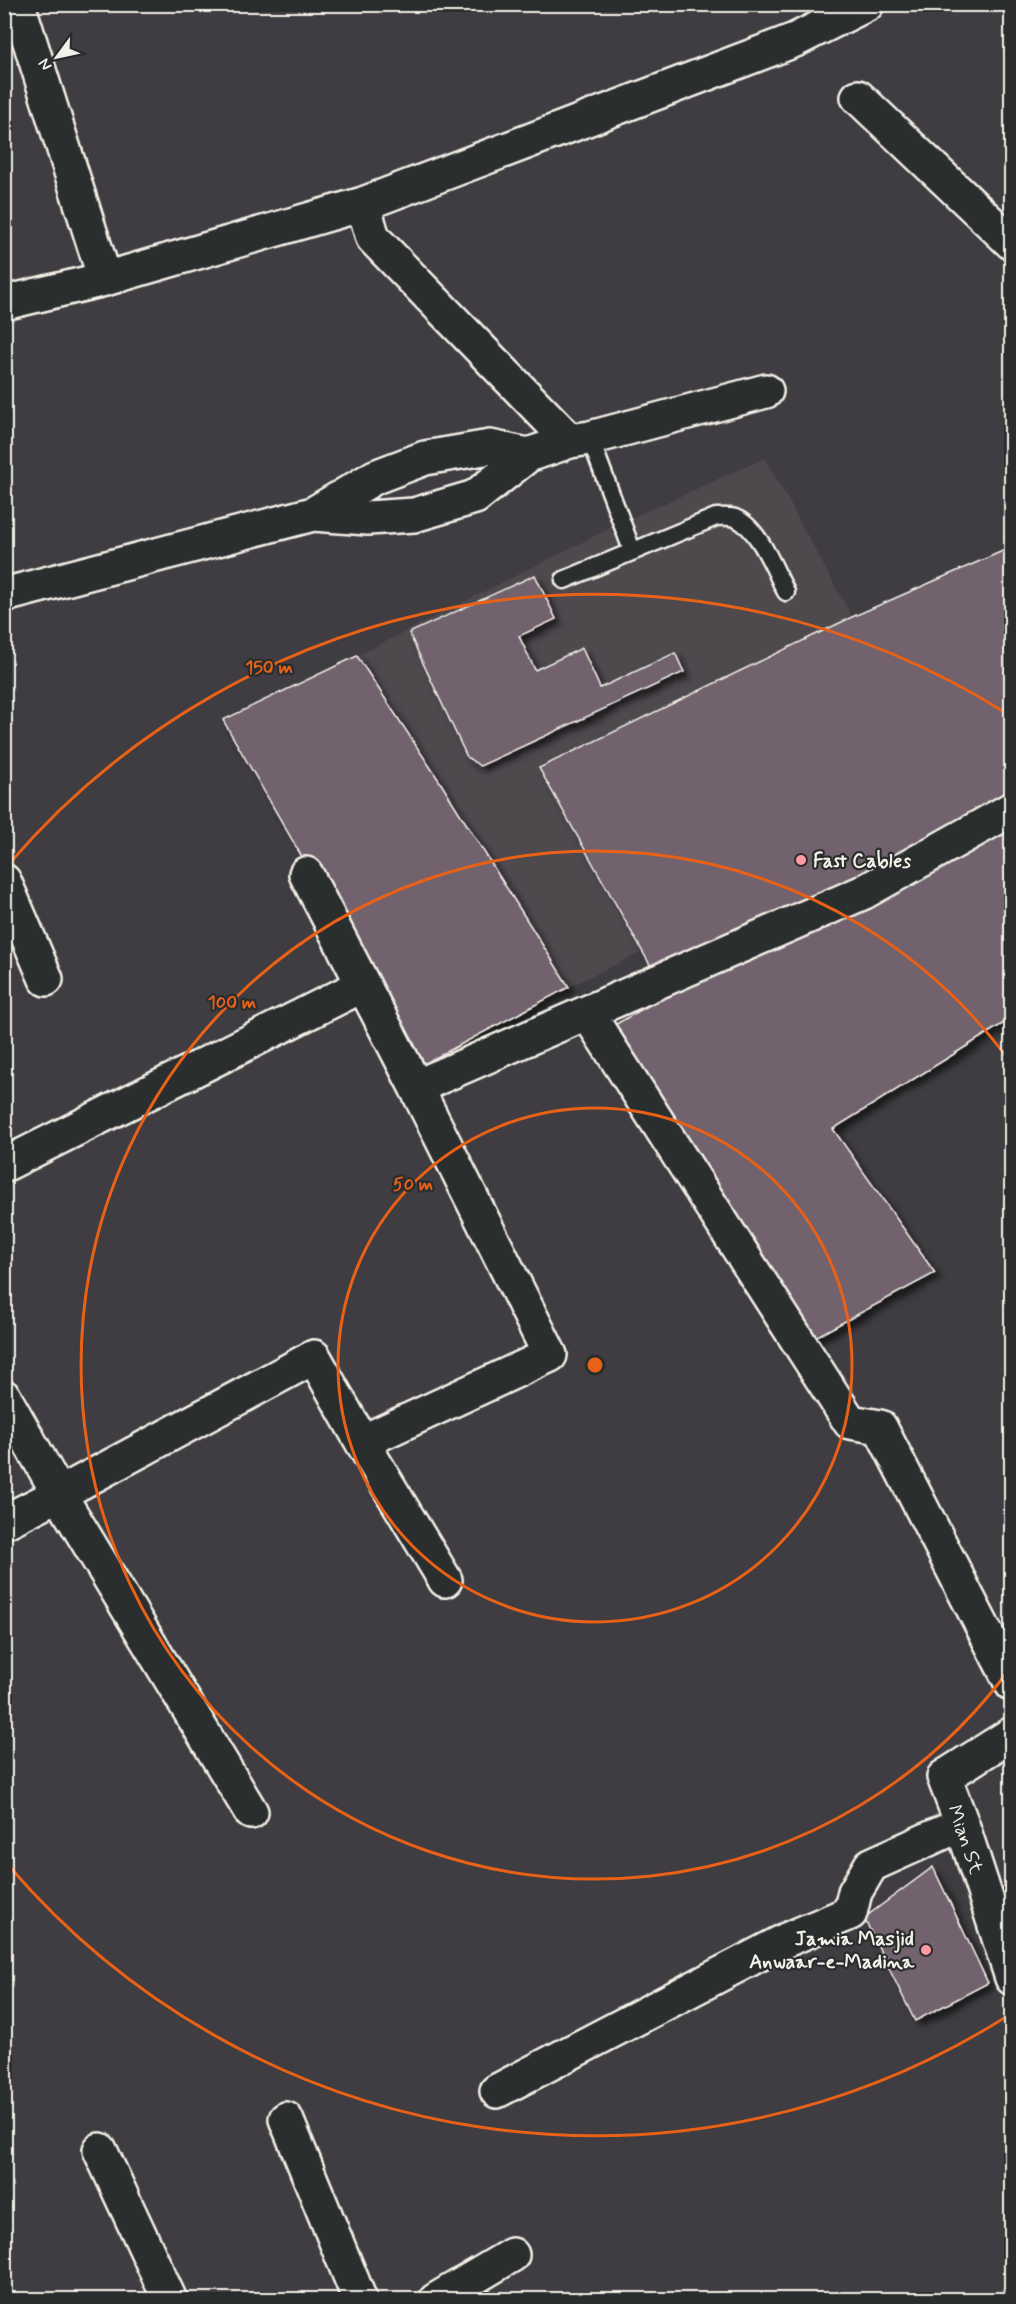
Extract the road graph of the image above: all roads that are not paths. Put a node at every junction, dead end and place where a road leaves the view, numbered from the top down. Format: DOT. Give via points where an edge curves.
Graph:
graph roads {
  1 [pos="18,4"];
  2 [pos="863,6"];
  3 [pos="858,97"];
  4 [pos="363,204"];
  5 [pos="1011,243"];
  6 [pos="105,279"];
  7 [pos="4,303"];
  8 [pos="766,391"];
  9 [pos="580,440"];
  10 [pos="528,455"];
  11 [pos="314,514"];
  12 [pos="632,550"];
  13 [pos="564,580"];
  14 [pos="786,592"];
  15 [pos="4,595"];
  16 [pos="1011,809"];
  17 [pos="306,874"];
  18 [pos="4,881"];
  19 [pos="46,979"];
  20 [pos="363,985"];
  21 [pos="588,1014"];
  22 [pos="416,1087"];
  23 [pos="4,1165"];
  24 [pos="4,1397"];
  25 [pos="362,1442"];
  26 [pos="59,1494"];
  27 [pos="4,1522"];
  28 [pos="445,1580"];
  29 [pos="1011,1684"];
  30 [pos="1011,1734"];
  31 [pos="251,1812"];
  32 [pos="962,1824"];
  33 [pos="1011,1978"];
  34 [pos="497,2091"];
  35 [pos="286,2119"];
  36 [pos="100,2150"];
  37 [pos="512,2254"];
  38 [pos="170,2300"];
  39 [pos="360,2300"];
  40 [pos="436,2300"];
  1 -- 6 [label="street"];
  2 -- 4 [label="street" via="795,40"];
  3 -- 5 [label="street"];
  4 -- 6 [label="street"];
  4 -- 9 [label="street" via="373,238"];
  6 -- 7 [label="street"];
  8 -- 9 [label="street"];
  9 -- 10 [label="street"];
  9 -- 12 [label="lane"];
  10 -- 11 [label="street" via="490,447 425,458 375,477"];
  10 -- 11 [label="street" via="475,496 414,515 368,518"];
  11 -- 15 [label="street"];
  12 -- 13 [label="lane"];
  12 -- 14 [label="lane" via="716,516 735,518 749,527 760,542"];
  16 -- 21 [label="street" via="864,892"];
  17 -- 20 [label="street"];
  18 -- 19 [label="street"];
  20 -- 22 [label="street"];
  20 -- 23 [label="street"];
  21 -- 22 [label="street"];
  21 -- 29 [label="street" via="850,1422 880,1426"];
  22 -- 25 [label="street" via="550,1355"];
  24 -- 26 [label="street"];
  25 -- 26 [label="street" via="314,1357"];
  25 -- 28 [label="street"];
  26 -- 27 [label="street"];
  26 -- 31 [label="street"];
  30 -- 32 [label="street, Mian St" via="944,1777"];
  32 -- 33 [label="street, Mian St"];
  32 -- 34 [label="street" via="871,1865 855,1892 850,1913 786,1940"];
  35 -- 39 [label="street"];
  36 -- 38 [label="street"];
  37 -- 40 [label="street"];
}
